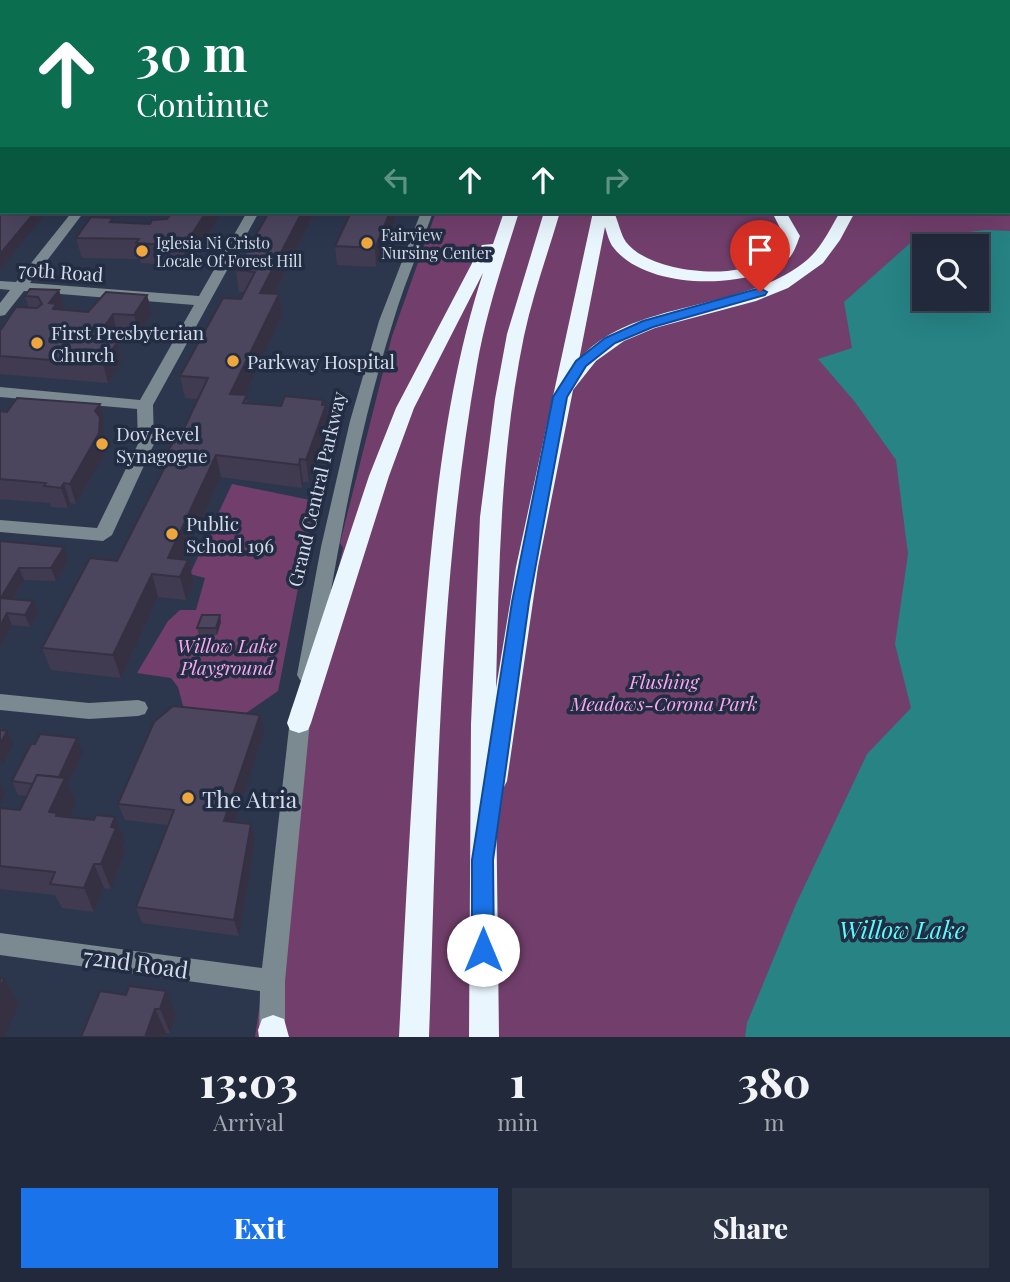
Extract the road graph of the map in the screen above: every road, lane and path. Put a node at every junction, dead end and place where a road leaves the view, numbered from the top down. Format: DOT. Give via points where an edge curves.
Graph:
graph roads {
  1 [pos="76,214"];
  2 [pos="252,214"];
  3 [pos="426,214"];
  4 [pos="508,214"];
  5 [pos="508,214"];
  6 [pos="551,214"];
  7 [pos="600,214"];
  8 [pos="608,214"];
  9 [pos="781,214"];
  10 [pos="847,214"];
  11 [pos="0,285"];
  12 [pos="19,287"];
  13 [pos="202,301"];
  14 [pos="3,316"];
  15 [pos="0,392"];
  16 [pos="560,397"];
  17 [pos="145,405"];
  18 [pos="0,526"];
  19 [pos="0,702"];
  20 [pos="138,708"];
  21 [pos="299,723"];
  22 [pos="482,860"];
  23 [pos="0,944"];
  24 [pos="273,981"];
  25 [pos="273,1035"];
  26 [pos="414,1037"];
  27 [pos="484,1037"];
  1 -- 12 [label="street"];
  2 -- 13 [label="street"];
  3 -- 21 [label="street, Grand Central Parkway" via="381,334 338,501"];
  4 -- 21 [label="highway" via="405,408"];
  5 -- 26 [label="highway" via="470,353 445,506 428,724"];
  6 -- 22 [label="highway" via="516,334 494,474 484,666"];
  7 -- 16 [label="highway"];
  8 -- 9 [label="highway" via="616,239 638,260 676,274 718,277 759,270 785,254 793,234"];
  10 -- 16 [label="highway" via="826,249 800,273 760,292 619,336 587,357"];
  11 -- 12 [label="street, 70th Road"];
  12 -- 13 [label="street, 70th Road"];
  12 -- 14 [label="street"];
  13 -- 17 [label="street"];
  15 -- 17 [label="street"];
  16 -- 22 [label="highway" via="520,602"];
  17 -- 18 [label="street" via="146,444 103,535"];
  19 -- 20 [label="street" via="89,711"];
  21 -- 24 [label="street, Grand Central Parkway"];
  22 -- 27 [label="highway"];
  23 -- 24 [label="street, 72nd Road"];
  24 -- 25 [label="street, Grand Central Parkway"];
}
